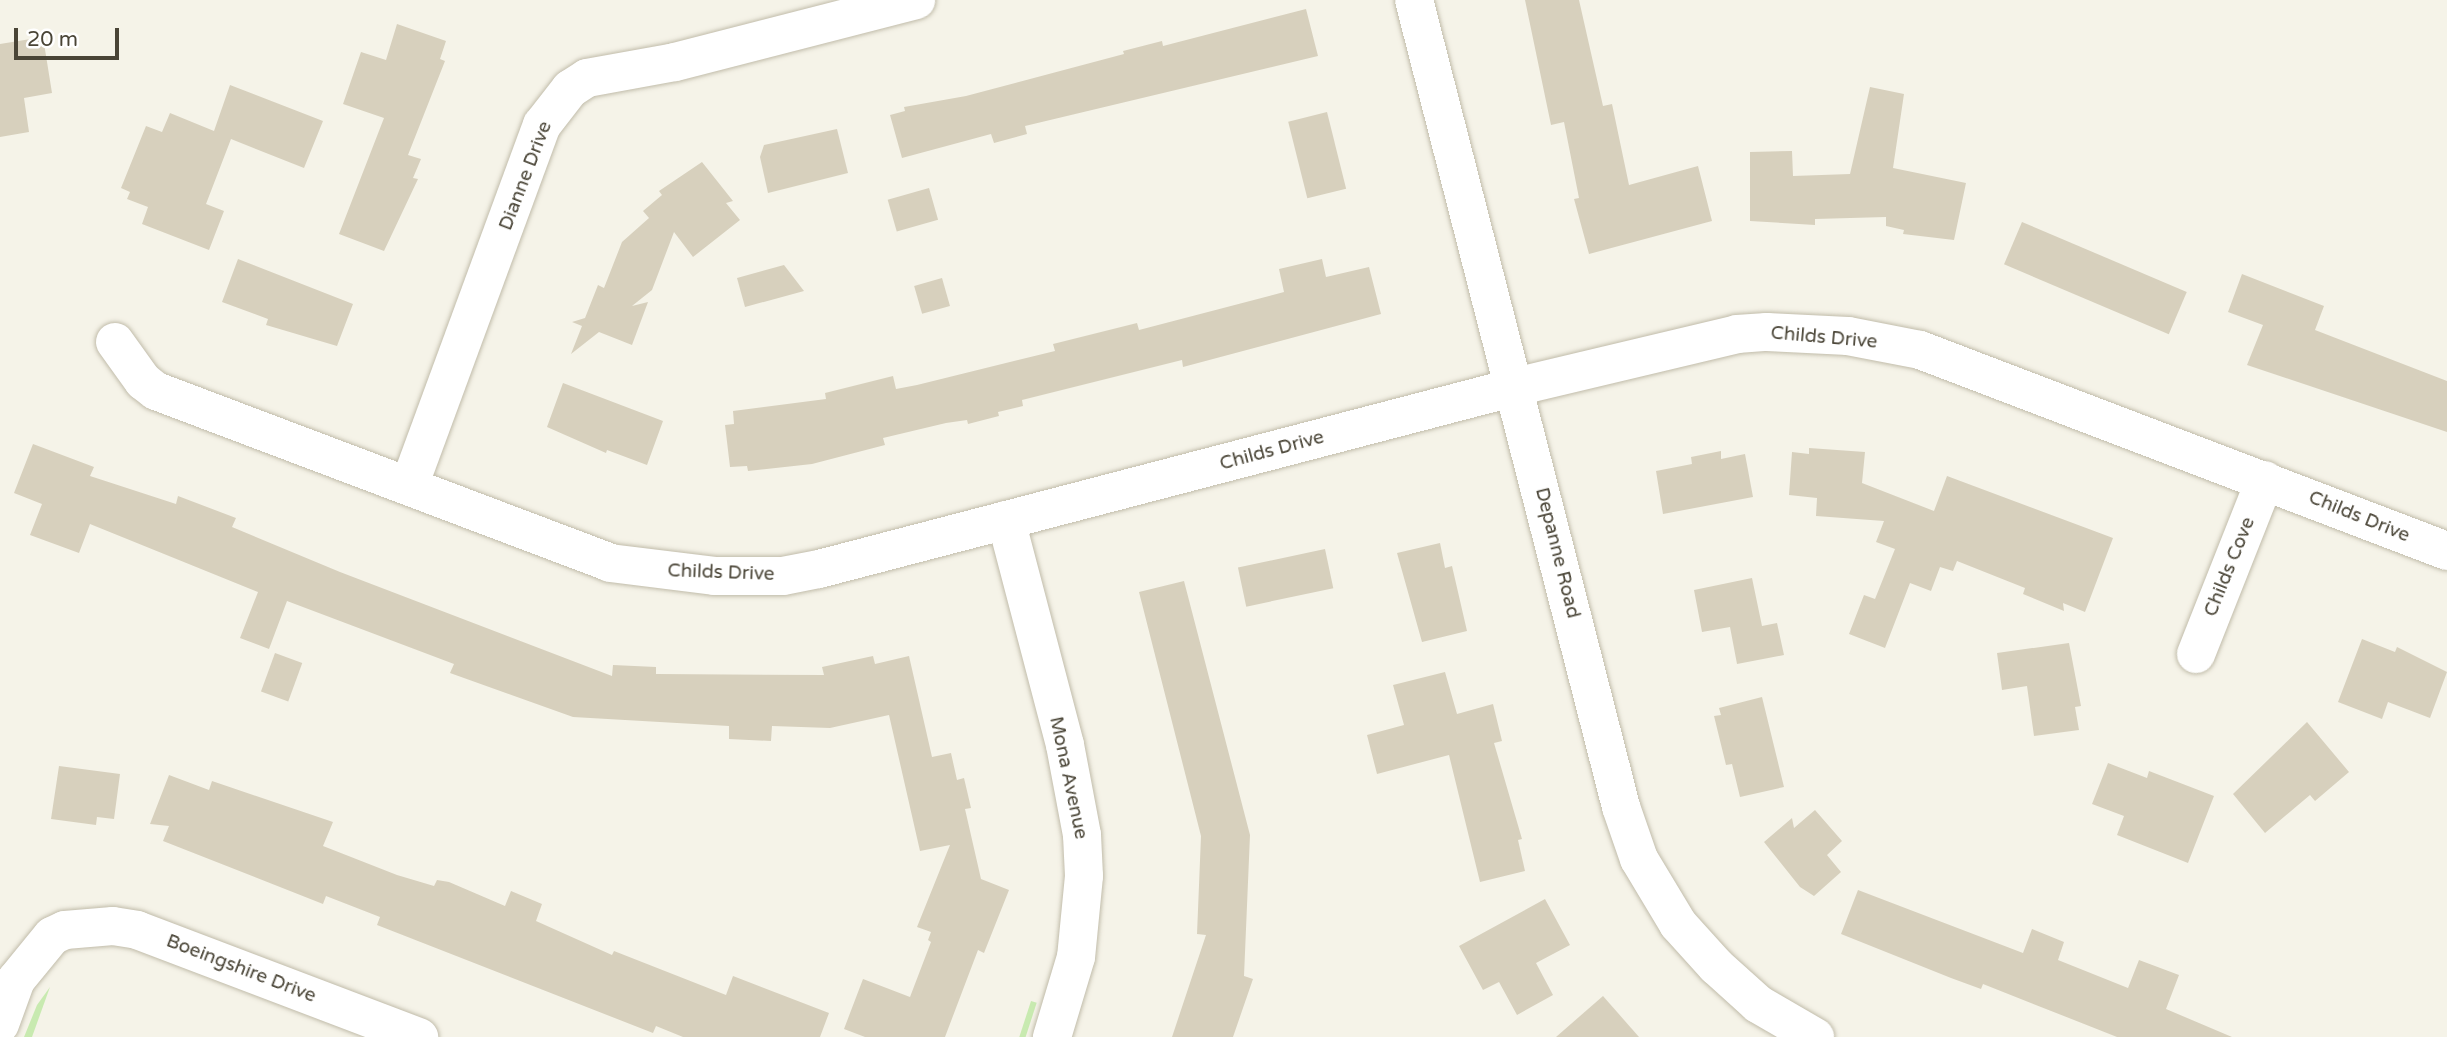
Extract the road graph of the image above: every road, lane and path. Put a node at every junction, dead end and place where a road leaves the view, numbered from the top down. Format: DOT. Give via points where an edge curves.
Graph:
graph roads {
  1 [pos="916,0"];
  2 [pos="1414,0"];
  3 [pos="115,342"];
  4 [pos="1515,387"];
  5 [pos="2265,480"];
  6 [pos="409,486"];
  7 [pos="1006,520"];
  8 [pos="2447,551"];
  9 [pos="2196,654"];
  10 [pos="0,1024"];
  11 [pos="419,1037"];
  12 [pos="1052,1037"];
  13 [pos="1815,1037"];
  1 -- 6 [label="street, Dianne Drive" via="675,62 587,78 570,89 542,125"];
  2 -- 4 [label="street, Depanne Road"];
  3 -- 6 [label="street, Childs Drive" via="143,381 156,391"];
  4 -- 5 [label="street, Childs Drive" via="1737,334 1848,336 1920,350 1965,365"];
  4 -- 7 [label="street, Childs Drive"];
  4 -- 13 [label="street, Depanne Road" via="1621,807 1639,859 1678,924 1716,966 1758,1004"];
  5 -- 8 [label="street, Childs Drive"];
  5 -- 9 [label="street, Childs Cove"];
  6 -- 7 [label="street, Childs Drive" via="610,563 714,576 783,576"];
  7 -- 12 [label="street, Mona Avenue" via="1065,745 1082,835 1084,876 1076,957"];
  10 -- 11 [label="street, Boeingshire Drive" via="16,980 32,956 59,932 114,926 137,930"];
}
